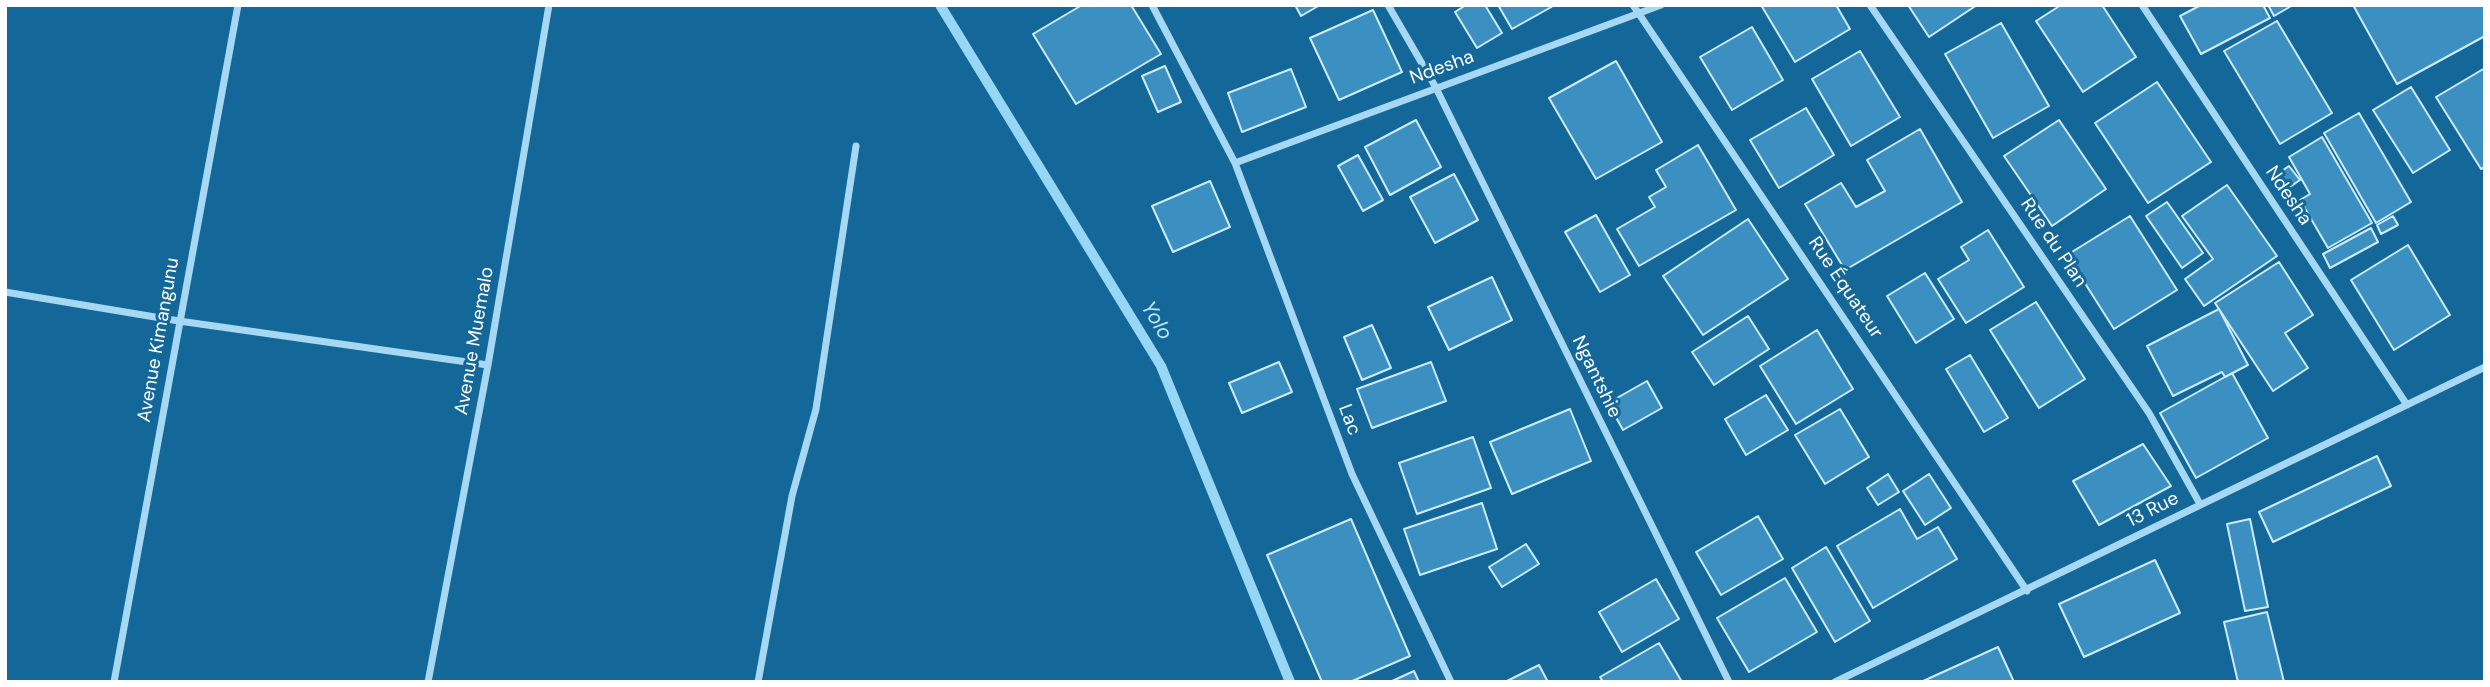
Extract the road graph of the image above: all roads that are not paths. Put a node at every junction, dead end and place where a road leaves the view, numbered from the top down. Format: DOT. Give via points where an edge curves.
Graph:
graph roads {
  1 [pos="238,5"];
  2 [pos="549,5"];
  3 [pos="1152,5"];
  4 [pos="1388,5"];
  5 [pos="1633,5"];
  6 [pos="1661,5"];
  7 [pos="1870,5"];
  8 [pos="2142,5"];
  9 [pos="1639,14"];
  10 [pos="1436,86"];
  11 [pos="856,146"];
  12 [pos="1235,163"];
  13 [pos="5,292"];
  14 [pos="179,321"];
  15 [pos="488,365"];
  16 [pos="2485,367"];
  17 [pos="2407,405"];
  18 [pos="2200,504"];
  19 [pos="2027,591"];
  20 [pos="114,682"];
  21 [pos="428,682"];
  22 [pos="758,682"];
  23 [pos="1451,682"];
  24 [pos="1729,682"];
  25 [pos="1835,682"];
  1 -- 14 [label="street, Avenue Kimangunu"];
  2 -- 15 [label="street, Avenue Muemalo"];
  3 -- 12 [label="street, Lac"];
  4 -- 10 [label="street, Ngantshie"];
  5 -- 9 [label="street, Rue Équateur"];
  6 -- 9 [label="street, Ndesha"];
  7 -- 18 [label="street, Rue du Plan" via="2149,414"];
  8 -- 17 [label="street, Ndesha"];
  9 -- 10 [label="street, Ndesha"];
  9 -- 19 [label="street, Rue Équateur"];
  10 -- 12 [label="street, Ndesha"];
  10 -- 24 [label="street, Ngantshie"];
  11 -- 22 [label="street" via="816,409 792,496"];
  12 -- 23 [label="street, Lac" via="1352,474"];
  13 -- 14 [label="street"];
  14 -- 15 [label="street"];
  14 -- 20 [label="street, Avenue Kimangunu"];
  15 -- 21 [label="street, Avenue Muemalo"];
  16 -- 17 [label="street, 13 Rue"];
  17 -- 18 [label="street, 13 Rue"];
  18 -- 19 [label="street, 13 Rue"];
  19 -- 25 [label="street, 13 Rue"];
}
